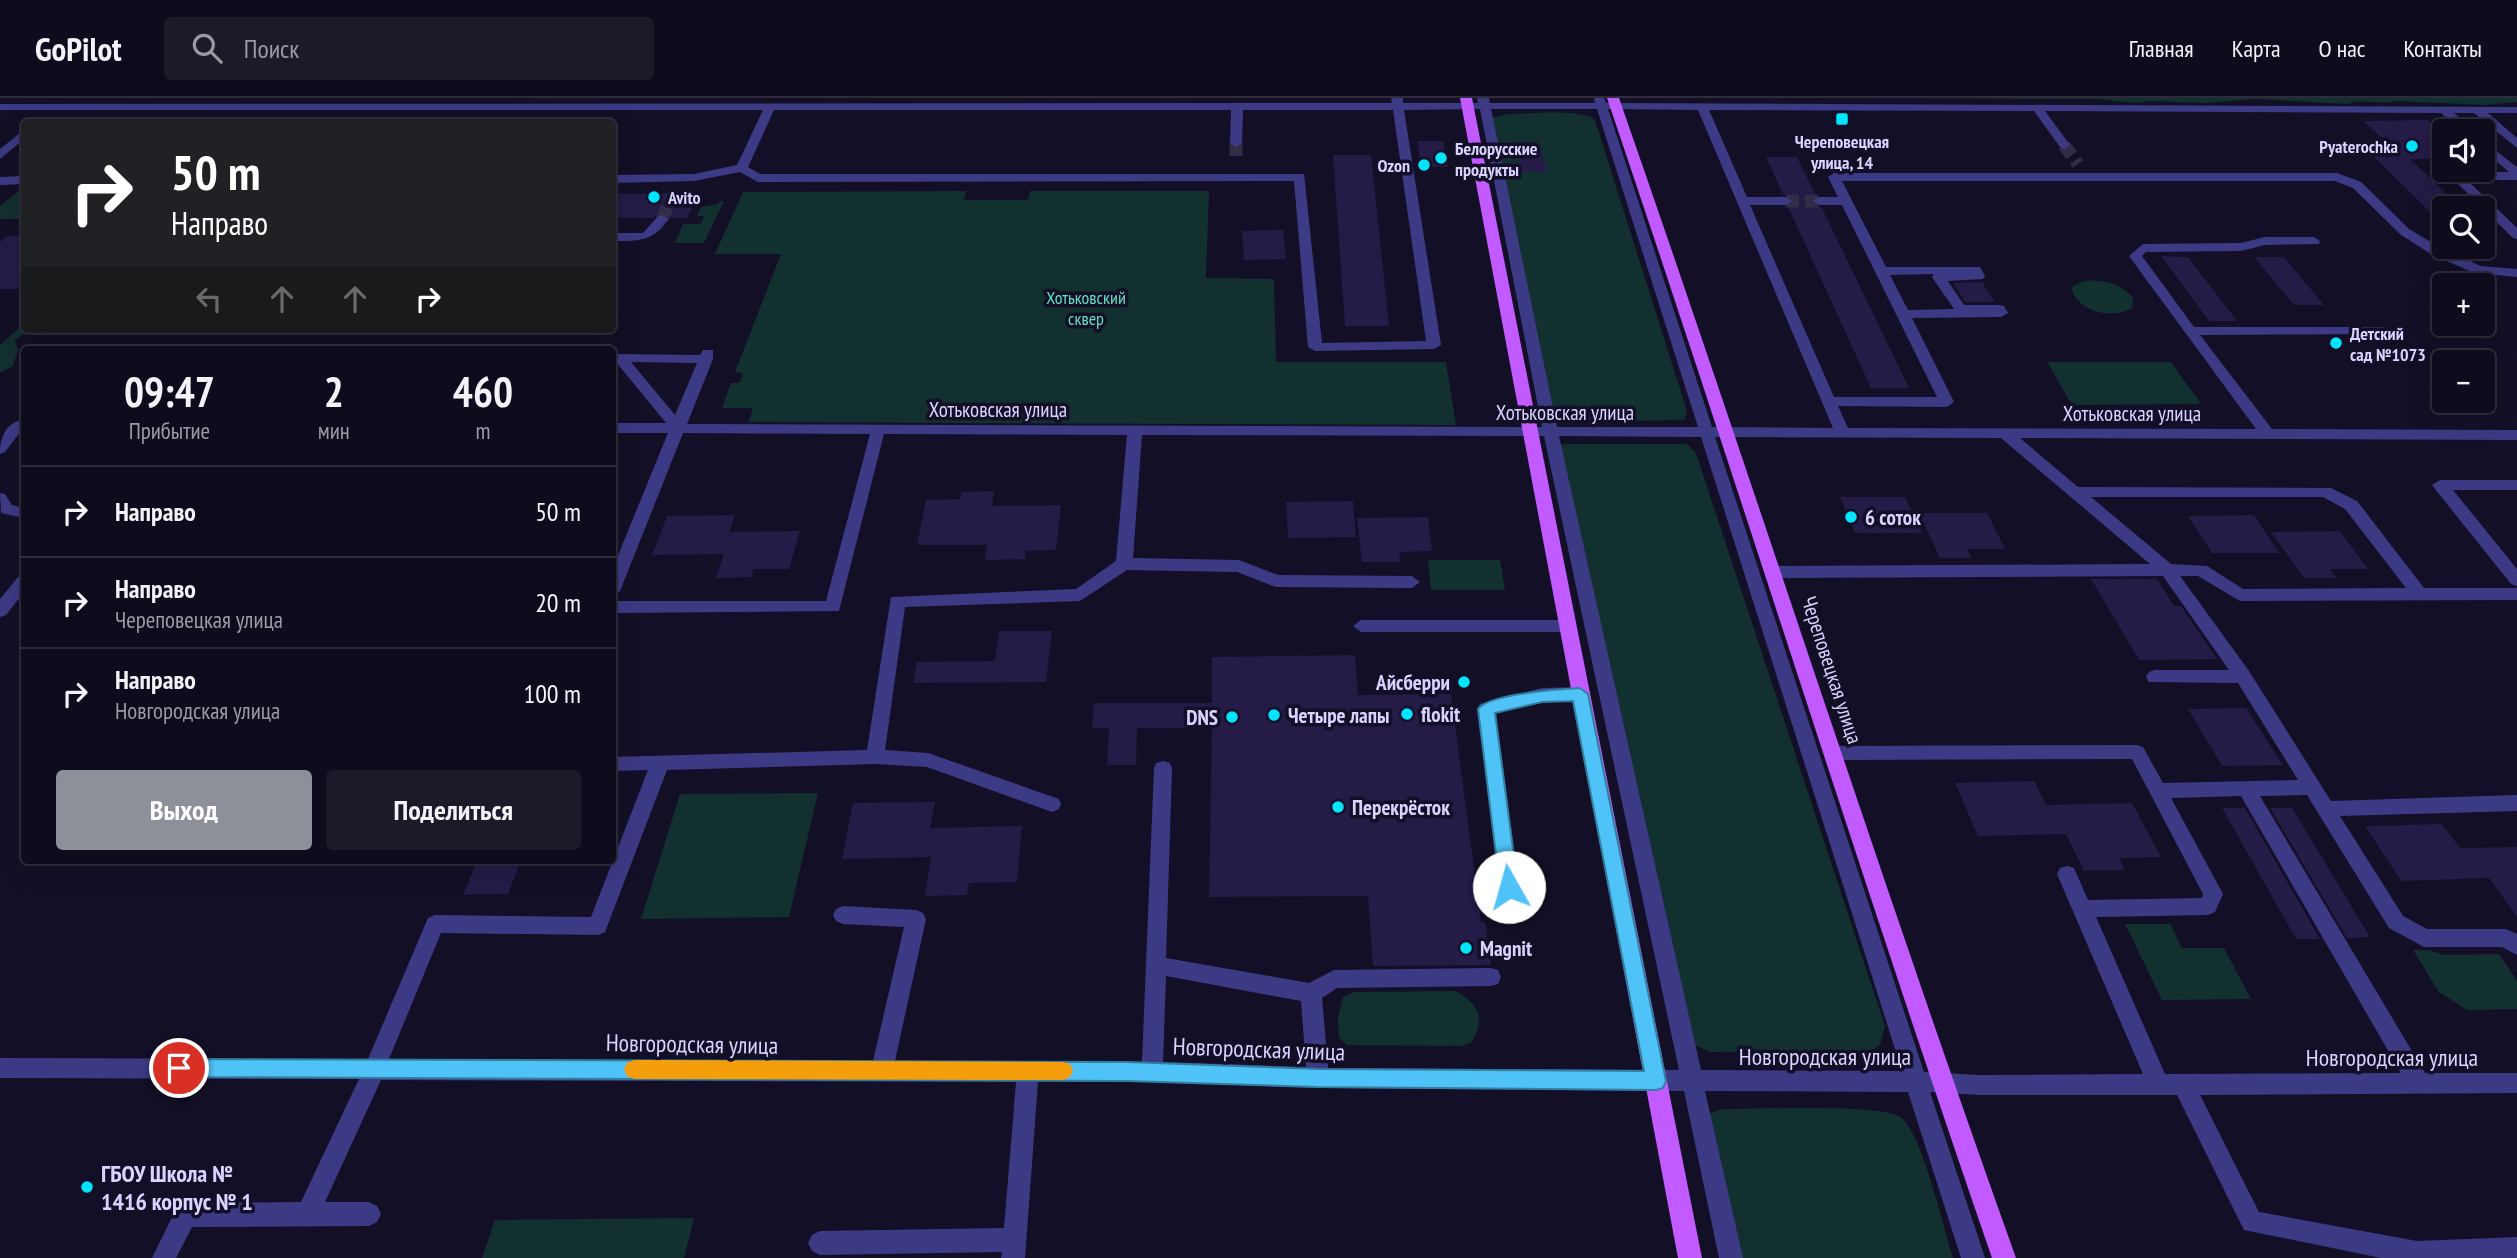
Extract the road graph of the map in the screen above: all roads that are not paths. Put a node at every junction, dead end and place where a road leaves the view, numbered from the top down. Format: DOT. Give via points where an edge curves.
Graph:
graph roads {
  1 [pos="65,98"];
  2 [pos="265,102"];
  3 [pos="795,102"];
  4 [pos="1398,102"];
  5 [pos="1467,102"];
  6 [pos="1484,102"];
  7 [pos="1607,102"];
  8 [pos="770,106"];
  9 [pos="1237,106"];
  10 [pos="0,107"];
  11 [pos="55,107"];
  12 [pos="332,107"];
  13 [pos="558,107"];
  14 [pos="1702,107"];
  15 [pos="2037,107"];
  16 [pos="2443,109"];
  17 [pos="2476,109"];
  18 [pos="2517,110"];
  19 [pos="551,117"];
  20 [pos="41,119"];
  21 [pos="322,119"];
  22 [pos="2454,119"];
  23 [pos="21,136"];
  24 [pos="1236,143"];
  25 [pos="2517,144"];
  26 [pos="2064,145"];
  27 [pos="0,155"];
  28 [pos="2495,155"];
  29 [pos="1236,161"];
  30 [pos="2078,164"];
  31 [pos="742,167"];
  32 [pos="2517,174"];
  33 [pos="1236,177"];
  34 [pos="2087,177"];
  35 [pos="681,178"];
  36 [pos="616,179"];
  37 [pos="21,180"];
  38 [pos="0,181"];
  39 [pos="674,193"];
  40 [pos="1743,201"];
  41 [pos="1786,201"];
  42 [pos="1819,201"];
  43 [pos="1847,201"];
  44 [pos="662,219"];
  45 [pos="2517,235"];
  46 [pos="616,237"];
  47 [pos="2314,241"];
  48 [pos="1882,271"];
  49 [pos="2517,273"];
  50 [pos="1905,314"];
  51 [pos="2380,330"];
  52 [pos="2190,331"];
  53 [pos="616,358"];
  54 [pos="1829,401"];
  55 [pos="0,426"];
  56 [pos="21,426"];
  57 [pos="616,428"];
  58 [pos="678,428"];
  59 [pos="878,430"];
  60 [pos="1135,431"];
  61 [pos="1530,433"];
  62 [pos="1551,433"];
  63 [pos="1709,433"];
  64 [pos="1728,433"];
  65 [pos="1843,434"];
  66 [pos="2006,434"];
  67 [pos="2268,435"];
  68 [pos="2517,435"];
  69 [pos="0,449"];
  70 [pos="2517,485"];
  71 [pos="2074,492"];
  72 [pos="0,498"];
  73 [pos="21,512"];
  74 [pos="1124,564"];
  75 [pos="2167,570"];
  76 [pos="1774,572"];
  77 [pos="2517,580"];
  78 [pos="616,581"];
  79 [pos="1412,582"];
  80 [pos="21,585"];
  81 [pos="2517,594"];
  82 [pos="2420,595"];
  83 [pos="616,607"];
  84 [pos="0,611"];
  85 [pos="1361,626"];
  86 [pos="1567,626"];
  87 [pos="2243,676"];
  88 [pos="2155,677"];
  89 [pos="1580,694"];
  90 [pos="1833,753"];
  91 [pos="875,757"];
  92 [pos="660,763"];
  93 [pos="616,764"];
  94 [pos="1163,768"];
  95 [pos="2314,787"];
  96 [pos="2246,789"];
  97 [pos="2158,791"];
  98 [pos="2517,803"];
  99 [pos="1052,804"];
  100 [pos="2327,809"];
  101 [pos="2067,874"];
  102 [pos="1509,887"];
  103 [pos="2082,909"];
  104 [pos="843,915"];
  105 [pos="2517,946"];
  106 [pos="1157,965"];
  107 [pos="1491,977"];
  108 [pos="1311,993"];
  109 [pos="0,1068"];
  110 [pos="375,1068"];
  111 [pos="882,1071"];
  112 [pos="1028,1071"];
  113 [pos="1152,1072"];
  114 [pos="1318,1078"];
  115 [pos="1656,1081"];
  116 [pos="1693,1082"];
  117 [pos="1917,1082"];
  118 [pos="1942,1082"];
  119 [pos="2419,1083"];
  120 [pos="2517,1083"];
  121 [pos="2158,1084"];
  122 [pos="2183,1084"];
  123 [pos="308,1214"];
  124 [pos="369,1214"];
  125 [pos="820,1243"];
  126 [pos="1014,1249"];
  127 [pos="2517,1249"];
  128 [pos="2418,1256"];
  129 [pos="164,1258"];
  130 [pos="1690,1258"];
  131 [pos="1731,1258"];
  132 [pos="1973,1258"];
  133 [pos="2004,1258"];
  1 -- 11 [label="street"];
  2 -- 11 [label="street"];
  2 -- 12 [label="street"];
  3 -- 8 [label="street"];
  3 -- 9 [label="street"];
  4 -- 5 [label="street"];
  4 -- 9 [label="street"];
  4 -- 33 [label="street" via="1434,345 1315,347 1300,177"];
  5 -- 6 [label="street"];
  5 -- 61 [label="main road"];
  6 -- 7 [label="street"];
  6 -- 62 [label="street"];
  7 -- 14 [label="street"];
  7 -- 63 [label="street"];
  7 -- 64 [label="main road, Череповецкая улица"];
  8 -- 13 [label="street"];
  8 -- 31 [label="street"];
  9 -- 24 [label="street"];
  10 -- 11 [label="street"];
  11 -- 20 [label="street"];
  12 -- 13 [label="street"];
  12 -- 21 [label="street"];
  13 -- 19 [label="street"];
  14 -- 15 [label="street"];
  14 -- 40 [label="street"];
  15 -- 16 [label="street"];
  15 -- 26 [label="street"];
  16 -- 17 [label="street"];
  16 -- 22 [label="street"];
  17 -- 18 [label="street"];
  17 -- 25 [label="street"];
  23 -- 27 [label="street"];
  28 -- 32 [label="street"];
  29 -- 33 [label="street"];
  30 -- 34 [label="street"];
  31 -- 33 [label="street" via="758,178"];
  31 -- 35 [label="street"];
  32 -- 45 [label="street" via="2456,176"];
  34 -- 43 [label="street" via="1834,177"];
  34 -- 49 [label="street" via="2337,177 2357,185 2405,232 2436,251 2479,270"];
  35 -- 36 [label="street"];
  35 -- 39 [label="street"];
  37 -- 38 [label="street"];
  40 -- 41 [label="street"];
  40 -- 54 [label="street"];
  42 -- 43 [label="street"];
  43 -- 48 [label="street"];
  44 -- 46 [label="street" via="649,236"];
  47 -- 52 [label="street" via="2143,248 2135,256"];
  48 -- 50 [label="street"];
  48 -- 50 [label="street" via="1975,270 1978,276 1939,276 1961,309 1999,309 2001,313"];
  50 -- 54 [label="street" via="1947,402"];
  51 -- 52 [label="street"];
  52 -- 67 [label="street"];
  53 -- 58 [label="street"];
  53 -- 58 [label="street" via="707,356"];
  54 -- 65 [label="street"];
  55 -- 56 [label="street"];
  56 -- 69 [label="street"];
  57 -- 58 [label="street, Хотьковская улица"];
  58 -- 59 [label="street, Хотьковская улица"];
  58 -- 78 [label="street"];
  59 -- 60 [label="street, Хотьковская улица"];
  59 -- 83 [label="street" via="833,607"];
  60 -- 61 [label="street, Хотьковская улица"];
  60 -- 74 [label="street"];
  61 -- 62 [label="street, Хотьковская улица"];
  61 -- 86 [label="main road"];
  62 -- 63 [label="street, Хотьковская улица"];
  62 -- 116 [label="street"];
  63 -- 64 [label="street, Хотьковская улица"];
  63 -- 117 [label="street"];
  64 -- 65 [label="street, Хотьковская улица"];
  64 -- 76 [label="main road, Череповецкая улица"];
  65 -- 66 [label="street, Хотьковская улица"];
  66 -- 67 [label="street, Хотьковская улица"];
  66 -- 71 [label="street"];
  67 -- 68 [label="street, Хотьковская улица"];
  70 -- 77 [label="street" via="2440,485"];
  71 -- 75 [label="street"];
  71 -- 82 [label="street" via="2326,492 2351,505"];
  72 -- 73 [label="street" via="7,509"];
  74 -- 79 [label="street" via="1239,565 1276,581"];
  74 -- 91 [label="street" via="1080,595 897,601"];
  75 -- 76 [label="street"];
  75 -- 82 [label="street" via="2202,570 2240,595"];
  75 -- 87 [label="street"];
  76 -- 90 [label="main road, Череповецкая улица"];
  80 -- 84 [label="street"];
  81 -- 82 [label="street"];
  85 -- 86 [label="street"];
  86 -- 89 [label="main road"];
  87 -- 88 [label="street"];
  87 -- 95 [label="street"];
  89 -- 102 [label="street" via="1542,695 1486,709"];
  89 -- 115 [label="main road"];
  90 -- 97 [label="street" via="2137,752"];
  90 -- 118 [label="main road, Череповецкая улица"];
  91 -- 92 [label="street"];
  91 -- 99 [label="street" via="928,760"];
  92 -- 93 [label="street"];
  92 -- 110 [label="street" via="598,926 435,924"];
  94 -- 106 [label="street"];
  95 -- 96 [label="street"];
  95 -- 100 [label="street"];
  96 -- 97 [label="street"];
  96 -- 119 [label="street"];
  97 -- 103 [label="street" via="2213,894 2208,906"];
  98 -- 100 [label="street"];
  100 -- 105 [label="street" via="2396,922 2424,938 2506,938"];
  101 -- 103 [label="street"];
  103 -- 121 [label="street"];
  104 -- 111 [label="street" via="916,919"];
  106 -- 108 [label="street"];
  106 -- 113 [label="street"];
  107 -- 108 [label="street" via="1334,979"];
  108 -- 114 [label="street"];
  109 -- 110 [label="street, Новгородская улица"];
  110 -- 111 [label="street, Новгородская улица"];
  110 -- 123 [label="street"];
  111 -- 112 [label="street, Новгородская улица"];
  112 -- 113 [label="street, Новгородская улица"];
  112 -- 126 [label="street"];
  113 -- 114 [label="street, Новгородская улица"];
  114 -- 115 [label="street, Новгородская улица"];
  115 -- 116 [label="street, Новгородская улица"];
  115 -- 130 [label="main road"];
  116 -- 117 [label="street, Новгородская улица"];
  116 -- 131 [label="street"];
  117 -- 118 [label="street, Новгородская улица"];
  117 -- 132 [label="street"];
  118 -- 121 [label="street, Новгородская улица"];
  118 -- 133 [label="main road, Череповецкая улица"];
  119 -- 120 [label="street, Новгородская улица"];
  119 -- 122 [label="street, Новгородская улица"];
  121 -- 122 [label="street, Новгородская улица"];
  122 -- 128 [label="street" via="2252,1222"];
  123 -- 124 [label="street"];
  123 -- 129 [label="street" via="185,1215"];
  125 -- 126 [label="street"];
  127 -- 128 [label="street"];
}
